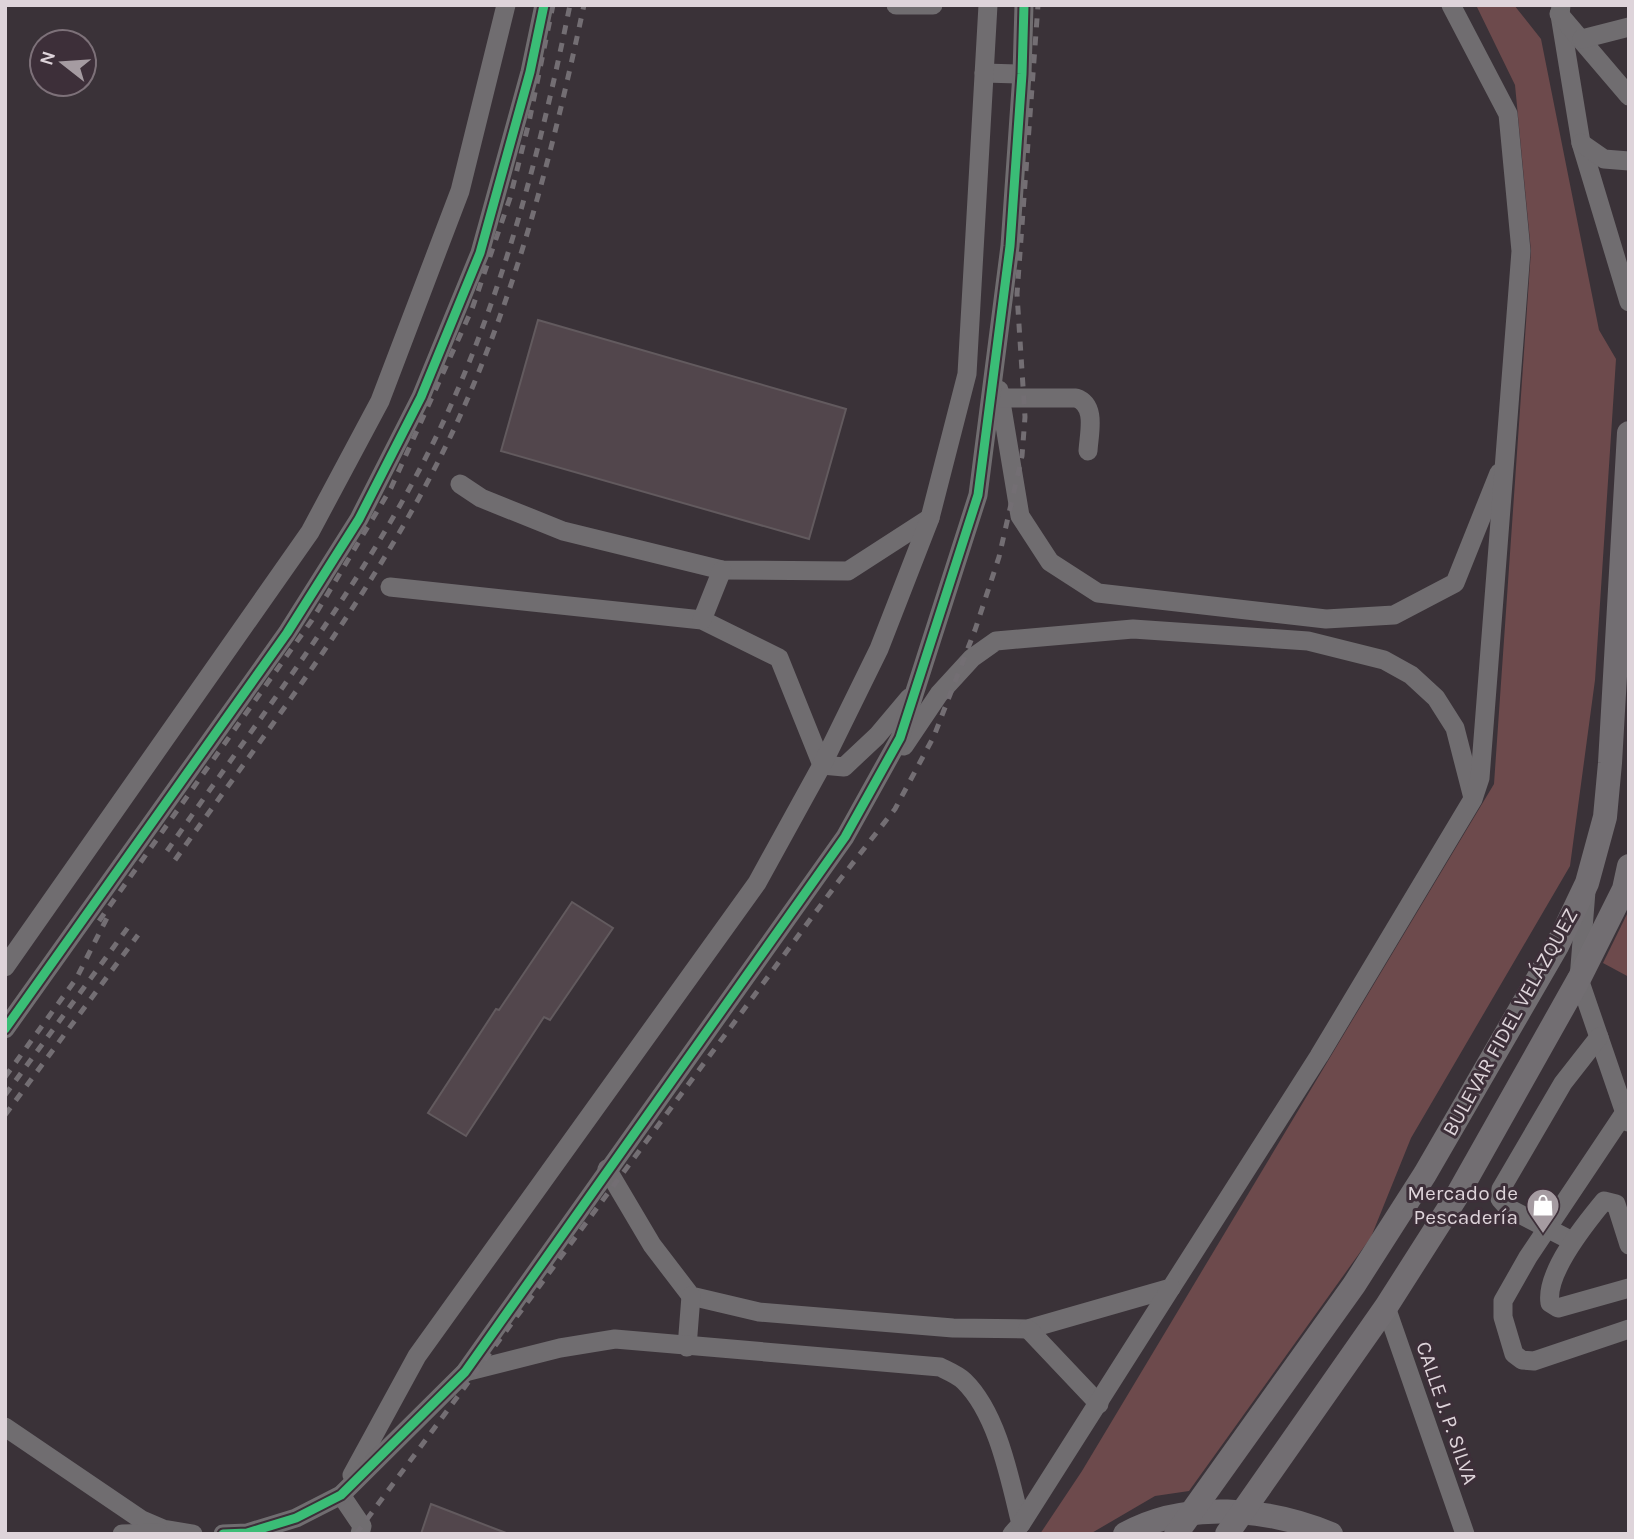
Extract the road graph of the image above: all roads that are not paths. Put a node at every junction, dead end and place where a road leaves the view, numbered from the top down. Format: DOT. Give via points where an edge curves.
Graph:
graph roads {
  1 [pos="506,5"];
  2 [pos="544,5"];
  3 [pos="896,5"];
  4 [pos="933,5"];
  5 [pos="988,5"];
  6 [pos="1024,5"];
  7 [pos="1451,5"];
  8 [pos="1557,9"];
  9 [pos="1629,27"];
  10 [pos="1583,39"];
  11 [pos="984,73"];
  12 [pos="1022,74"];
  13 [pos="1629,96"];
  14 [pos="1581,143"];
  15 [pos="1629,161"];
  16 [pos="1629,302"];
  17 [pos="995,363"];
  18 [pos="1000,398"];
  19 [pos="1629,432"];
  20 [pos="1088,451"];
  21 [pos="1507,452"];
  22 [pos="460,484"];
  23 [pos="930,518"];
  24 [pos="1627,523"];
  25 [pos="722,570"];
  26 [pos="390,587"];
  27 [pos="702,620"];
  28 [pos="915,691"];
  29 [pos="822,765"];
  30 [pos="869,799"];
  31 [pos="1473,799"];
  32 [pos="1629,866"];
  33 [pos="1587,883"];
  34 [pos="5,967"];
  35 [pos="1579,979"];
  36 [pos="5,1029"];
  37 [pos="1599,1037"];
  38 [pos="1627,1117"];
  39 [pos="607,1169"];
  40 [pos="1425,1174"];
  41 [pos="1458,1194"];
  42 [pos="1547,1228"];
  43 [pos="1572,1241"];
  44 [pos="1629,1245"];
  45 [pos="1171,1288"];
  46 [pos="1629,1288"];
  47 [pos="691,1296"];
  48 [pos="1386,1307"];
  49 [pos="1028,1329"];
  50 [pos="1629,1329"];
  51 [pos="687,1347"];
  52 [pos="465,1372"];
  53 [pos="1099,1404"];
  54 [pos="5,1427"];
  55 [pos="341,1495"];
  56 [pos="1016,1529"];
  57 [pos="1133,1529"];
  58 [pos="1324,1531"];
  59 [pos="122,1534"];
  60 [pos="182,1534"];
  61 [pos="193,1534"];
  62 [pos="223,1534"];
  63 [pos="360,1534"];
  64 [pos="1176,1534"];
  65 [pos="1227,1534"];
  66 [pos="1465,1534"];
  1 -- 34 [label="street" via="460,191 380,401 310,532"];
  2 -- 36 [label="street" via="480,253 421,397 359,519 287,634"];
  3 -- 4 [label="street"];
  5 -- 11 [label="street"];
  6 -- 12 [label="street"];
  7 -- 21 [label="street" via="1508,114 1521,251"];
  8 -- 10 [label="street"];
  8 -- 14 [label="street"];
  9 -- 10 [label="street"];
  10 -- 13 [label="street"];
  11 -- 12 [label="street"];
  11 -- 23 [label="street" via="967,374"];
  12 -- 17 [label="street" via="1010,246"];
  14 -- 15 [label="street" via="1604,159"];
  14 -- 16 [label="street"];
  17 -- 18 [label="street"];
  17 -- 28 [label="street" via="978,495"];
  18 -- 20 [label="street" via="1085,401 1090,408"];
  18 -- 21 [label="street" via="1020,516 1050,562 1073,579 1098,593 1326,619 1394,615 1455,583"];
  19 -- 24 [label="main road, BULEVAR FIDEL VELÁZQUEZ"];
  21 -- 31 [label="street" via="1480,778"];
  22 -- 25 [label="street" via="481,498 563,531"];
  23 -- 25 [label="street" via="848,571"];
  23 -- 29 [label="street" via="879,649"];
  24 -- 33 [label="main road, BULEVAR FIDEL VELÁZQUEZ" via="1611,764 1605,817"];
  25 -- 27 [label="street"];
  26 -- 27 [label="street"];
  27 -- 29 [label="street" via="779,658"];
  28 -- 29 [label="street" via="844,766"];
  28 -- 30 [label="street" via="900,738"];
  29 -- 55 [label="street" via="757,883 417,1356"];
  30 -- 31 [label="street" via="939,694 972,657 996,641 1133,629 1308,641 1384,660 1411,675 1436,698 1455,728"];
  30 -- 39 [label="street"];
  31 -- 45 [label="street" via="1320,1056"];
  32 -- 35 [label="main road, BULEVAR FIDEL VELÁZQUEZ" via="1623,889"];
  33 -- 35 [label="street"];
  33 -- 40 [label="main road, BULEVAR FIDEL VELÁZQUEZ" via="1557,946"];
  35 -- 37 [label="street"];
  35 -- 41 [label="main road, BULEVAR FIDEL VELÁZQUEZ"];
  37 -- 38 [label="street"];
  37 -- 42 [label="street" via="1563,1083 1501,1189 1500,1199 1508,1208"];
  38 -- 42 [label="street"];
  39 -- 47 [label="street" via="652,1245"];
  39 -- 52 [label="street"];
  40 -- 41 [label="main road"];
  40 -- 64 [label="main road, BULEVAR FIDEL VELÁZQUEZ" via="1354,1285"];
  41 -- 48 [label="main road, BULEVAR FIDEL VELÁZQUEZ"];
  42 -- 43 [label="street"];
  42 -- 50 [label="street" via="1503,1301 1514,1354 1534,1361"];
  43 -- 44 [label="street" via="1604,1201 1611,1201"];
  43 -- 46 [label="street" via="1549,1293 1550,1303 1558,1308"];
  45 -- 49 [label="street"];
  45 -- 53 [label="street"];
  47 -- 49 [label="street" via="758,1311 953,1328"];
  47 -- 51 [label="street"];
  48 -- 65 [label="main road, BULEVAR FIDEL VELÁZQUEZ"];
  48 -- 66 [label="street, CALLE J. P. SILVA"];
  49 -- 53 [label="street"];
  51 -- 52 [label="street" via="615,1339"];
  51 -- 56 [label="street" via="770,1350 940,1367 963,1381 982,1406 1006,1461"];
  52 -- 55 [label="street"];
  53 -- 56 [label="street"];
  54 -- 61 [label="street" via="142,1520"];
  55 -- 62 [label="street" via="296,1518 247,1533"];
  55 -- 63 [label="street" via="362,1526"];
  57 -- 58 [label="main road" via="1183,1514 1230,1512 1276,1516"];
  59 -- 60 [label="street"];
}
